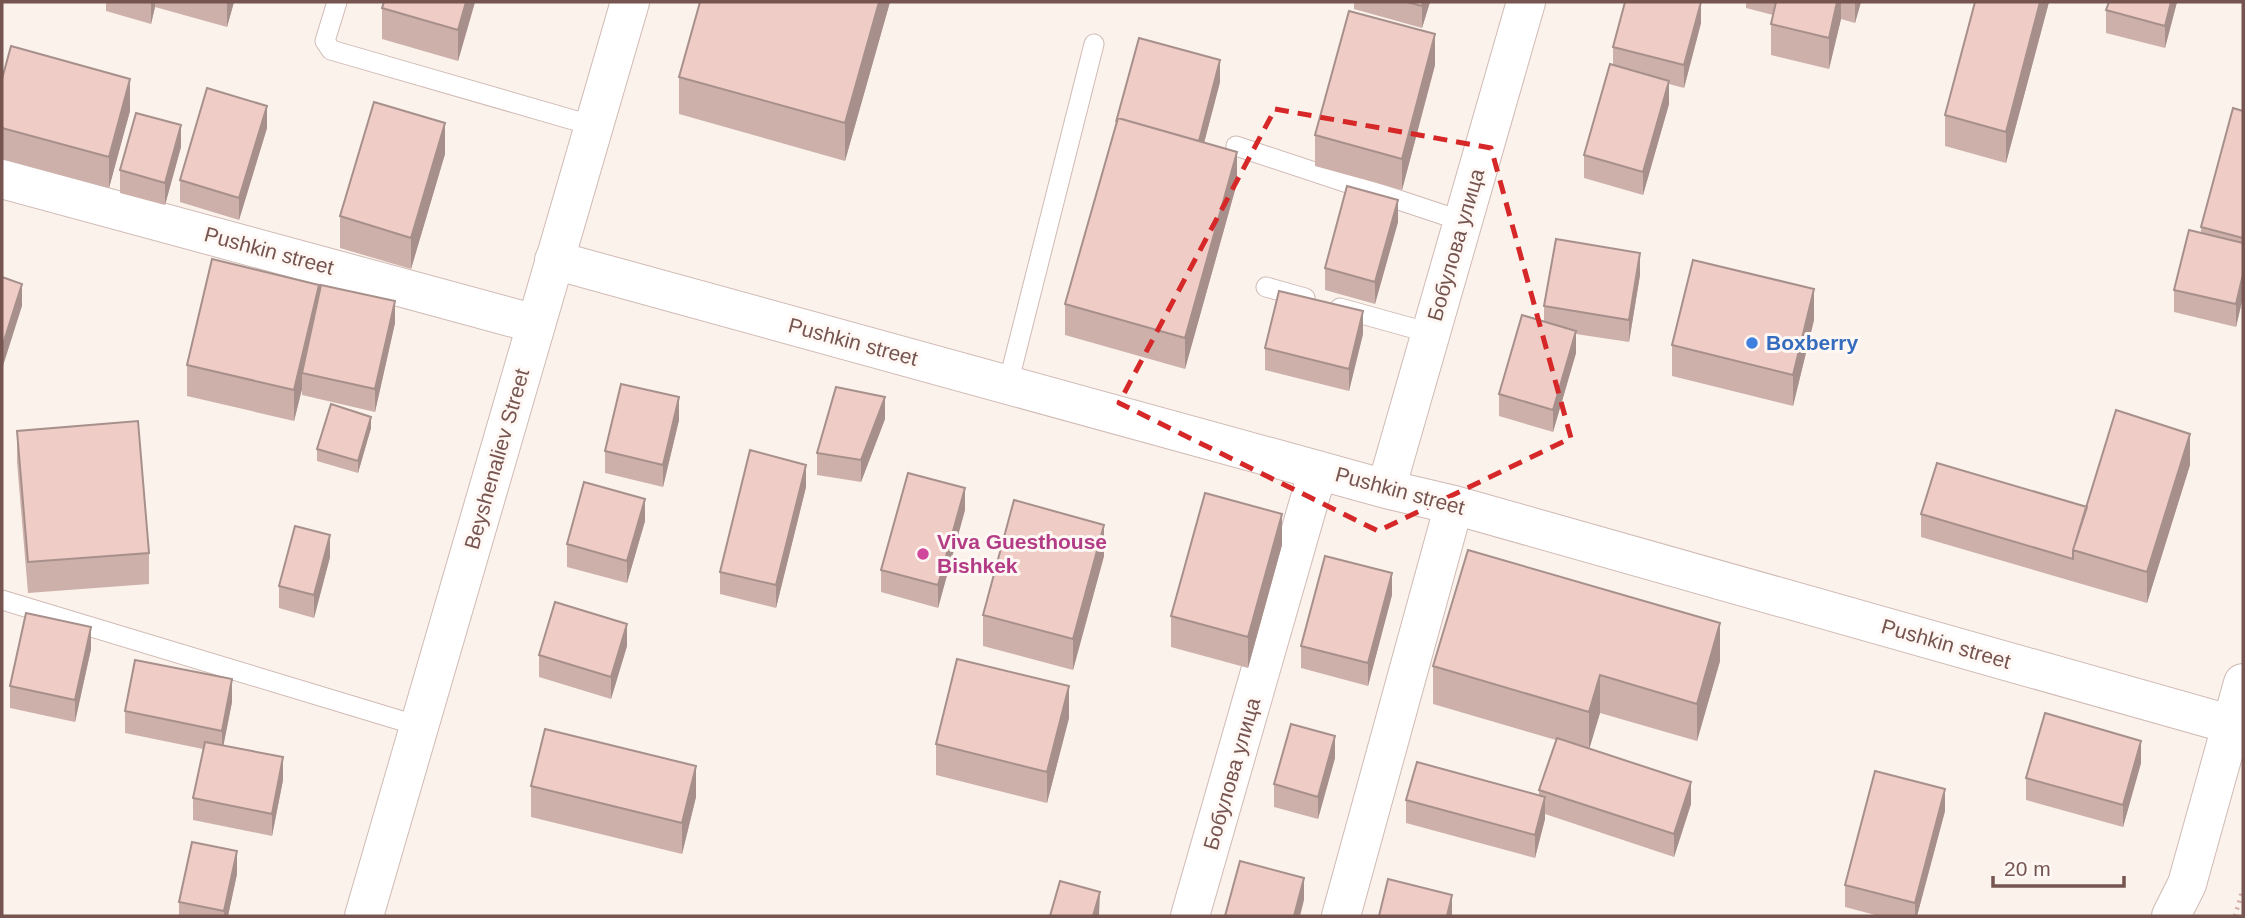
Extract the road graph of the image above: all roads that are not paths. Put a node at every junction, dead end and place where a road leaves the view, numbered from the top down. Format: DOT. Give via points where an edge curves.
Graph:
graph roads {
  1 [pos="337,2"];
  2 [pos="630,2"];
  3 [pos="1526,2"];
  4 [pos="1094,44"];
  5 [pos="594,126"];
  6 [pos="1236,146"];
  7 [pos="2,179"];
  8 [pos="1462,221"];
  9 [pos="554,260"];
  10 [pos="1266,287"];
  11 [pos="536,324"];
  12 [pos="1430,333"];
  13 [pos="1008,384"];
  14 [pos="1318,470"];
  15 [pos="1386,489"];
  16 [pos="1454,505"];
  17 [pos="2,600"];
  18 [pos="2243,683"];
  19 [pos="419,726"];
  20 [pos="2237,727"];
  21 [pos="2181,906"];
  22 [pos="364,916"];
  23 [pos="1190,916"];
  24 [pos="1341,916"];
  1 -- 5 [label="lane" via="325,41 331,50"];
  2 -- 5 [label="street, Beyshenaliev Street"];
  3 -- 8 [label="street, Бобулова улица"];
  4 -- 13 [label="lane"];
  5 -- 9 [label="street, Beyshenaliev Street"];
  6 -- 8 [label="lane"];
  7 -- 11 [label="street, Pushkin street"];
  8 -- 12 [label="street, Бобулова улица"];
  9 -- 11 [label="street, Beyshenaliev Street"];
  9 -- 13 [label="street, Pushkin street"];
  10 -- 12 [label="lane"];
  11 -- 19 [label="street, Beyshenaliev Street"];
  12 -- 15 [label="street, Бобулова улица"];
  13 -- 14 [label="street, Pushkin street"];
  14 -- 15 [label="street, Pushkin street"];
  14 -- 23 [label="street, Бобулова улица"];
  15 -- 16 [label="street, Pushkin street"];
  16 -- 20 [label="street, Pushkin street"];
  16 -- 24 [label="street"];
  17 -- 19 [label="lane"];
  18 -- 20 [label="street"];
  19 -- 22 [label="street, Beyshenaliev Street"];
  20 -- 21 [label="street"];
}
